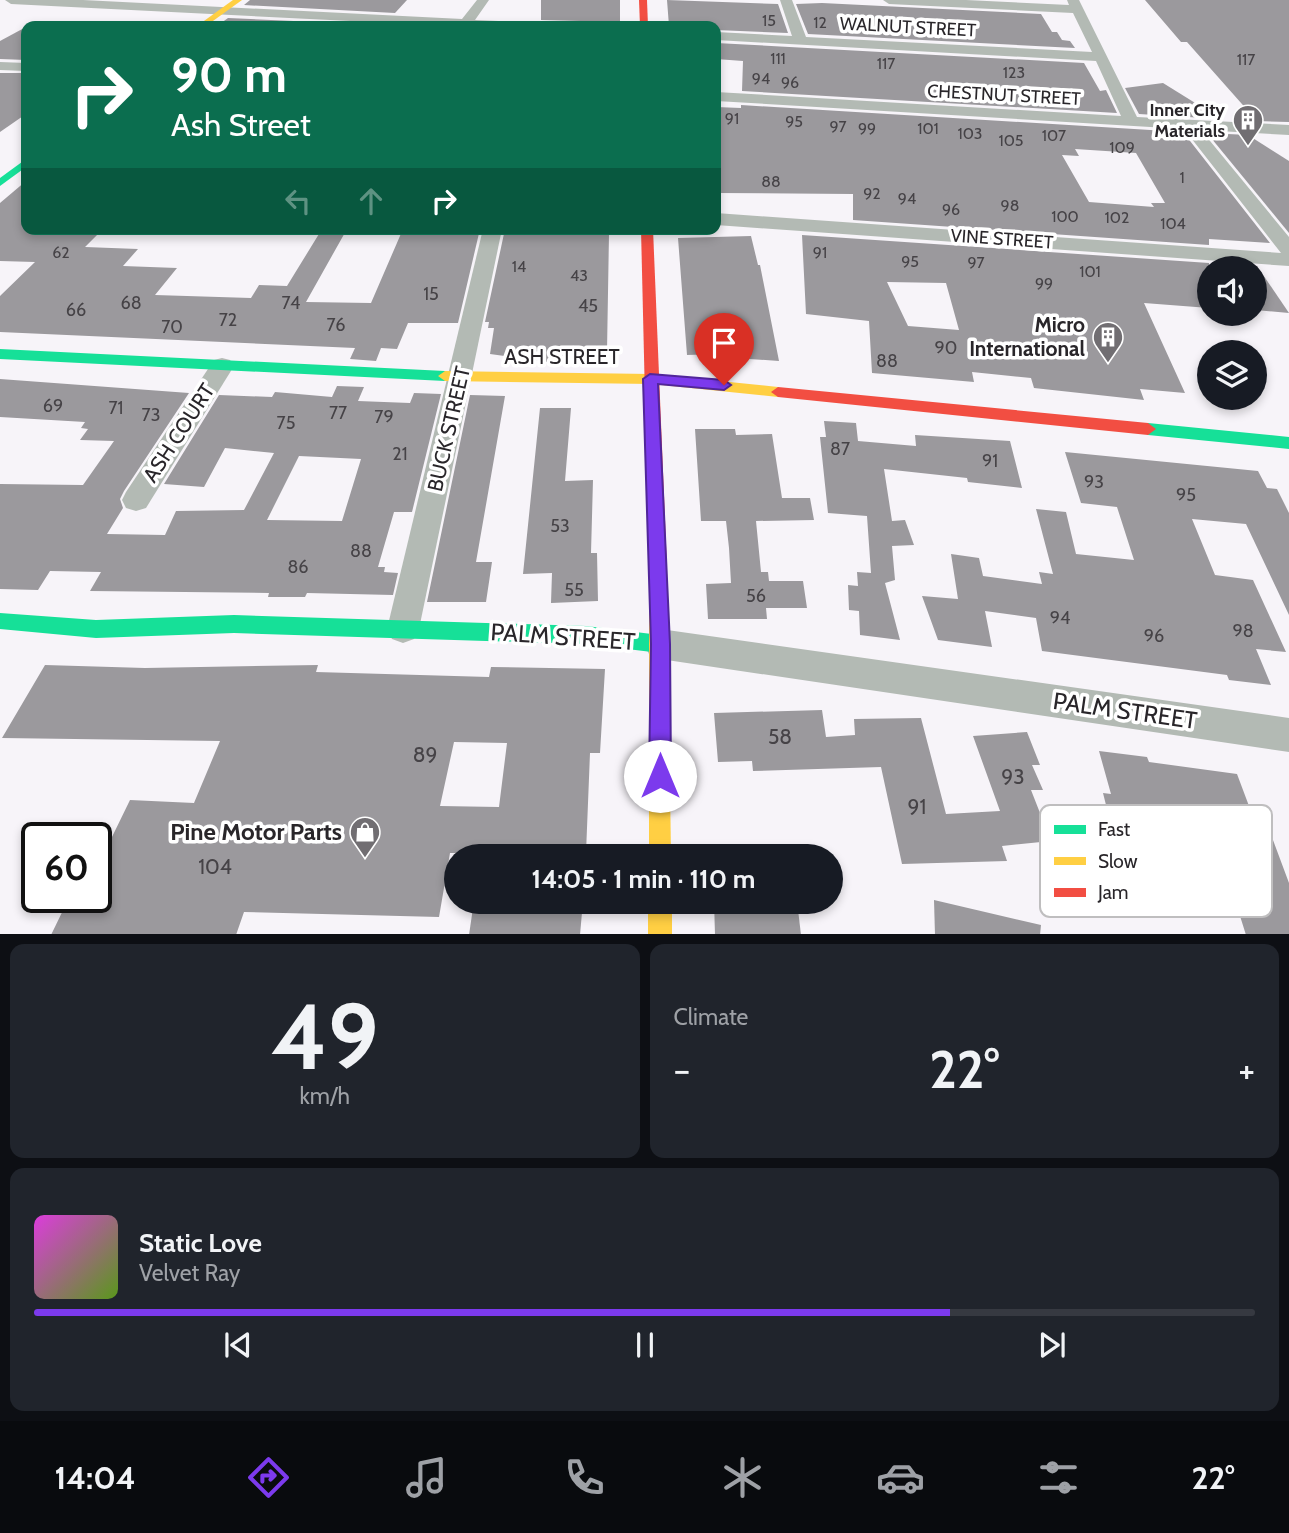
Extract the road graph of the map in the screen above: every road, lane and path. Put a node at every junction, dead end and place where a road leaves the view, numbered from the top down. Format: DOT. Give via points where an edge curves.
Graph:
graph roads {
  1 [pos="11,0"];
  2 [pos="239,0"];
  3 [pos="483,0"];
  4 [pos="643,0"];
  5 [pos="786,0"];
  6 [pos="888,0"];
  7 [pos="1075,5"];
  8 [pos="222,12"];
  9 [pos="208,21"];
  10 [pos="390,21"];
  11 [pos="468,21"];
  12 [pos="644,21"];
  13 [pos="721,37"];
  14 [pos="800,40"];
  15 [pos="1098,57"];
  16 [pos="0,66"];
  17 [pos="21,67"];
  18 [pos="721,97"];
  19 [pos="1132,122"];
  20 [pos="1189,125"];
  21 [pos="1289,130"];
  22 [pos="721,219"];
  23 [pos="492,235"];
  24 [pos="647,235"];
  25 [pos="1289,250"];
  26 [pos="1289,260"];
  27 [pos="0,354"];
  28 [pos="222,366"];
  29 [pos="461,377"];
  30 [pos="650,379"];
  31 [pos="1289,443"];
  32 [pos="136,500"];
  33 [pos="0,621"];
  34 [pos="403,629"];
  35 [pos="660,644"];
  36 [pos="1289,735"];
  37 [pos="660,844"];
  38 [pos="660,914"];
  39 [pos="660,934"];
  1 -- 8 [label="street"];
  2 -- 8 [label="street"];
  3 -- 11 [label="street"];
  4 -- 12 [label="street"];
  5 -- 14 [label="street"];
  6 -- 7 [label="street"];
  7 -- 15 [label="street"];
  8 -- 9 [label="street"];
  8 -- 10 [label="street"];
  13 -- 14 [label="street, WALNUT STREET"];
  14 -- 15 [label="street, WALNUT STREET"];
  15 -- 19 [label="street"];
  16 -- 17 [label="street"];
  18 -- 19 [label="street, CHESTNUT STREET"];
  19 -- 20 [label="street, CHESTNUT STREET"];
  20 -- 21 [label="street, CHESTNUT STREET"];
  20 -- 25 [label="street"];
  22 -- 26 [label="street, VINE STREET"];
  23 -- 29 [label="street, BUCK STREET"];
  24 -- 30 [label="street"];
  27 -- 28 [label="street, ASH STREET"];
  28 -- 29 [label="street, ASH STREET"];
  28 -- 32 [label="street, ASH COURT"];
  29 -- 30 [label="street, ASH STREET"];
  29 -- 34 [label="street, BUCK STREET"];
  30 -- 31 [label="street, ASH STREET"];
  30 -- 35 [label="street"];
  33 -- 34 [label="street, PALM STREET" via="96,629 234,624"];
  34 -- 35 [label="street, PALM STREET" via="595,636"];
  35 -- 36 [label="street, PALM STREET"];
  35 -- 37 [label="street"];
  38 -- 39 [label="street"];
}
